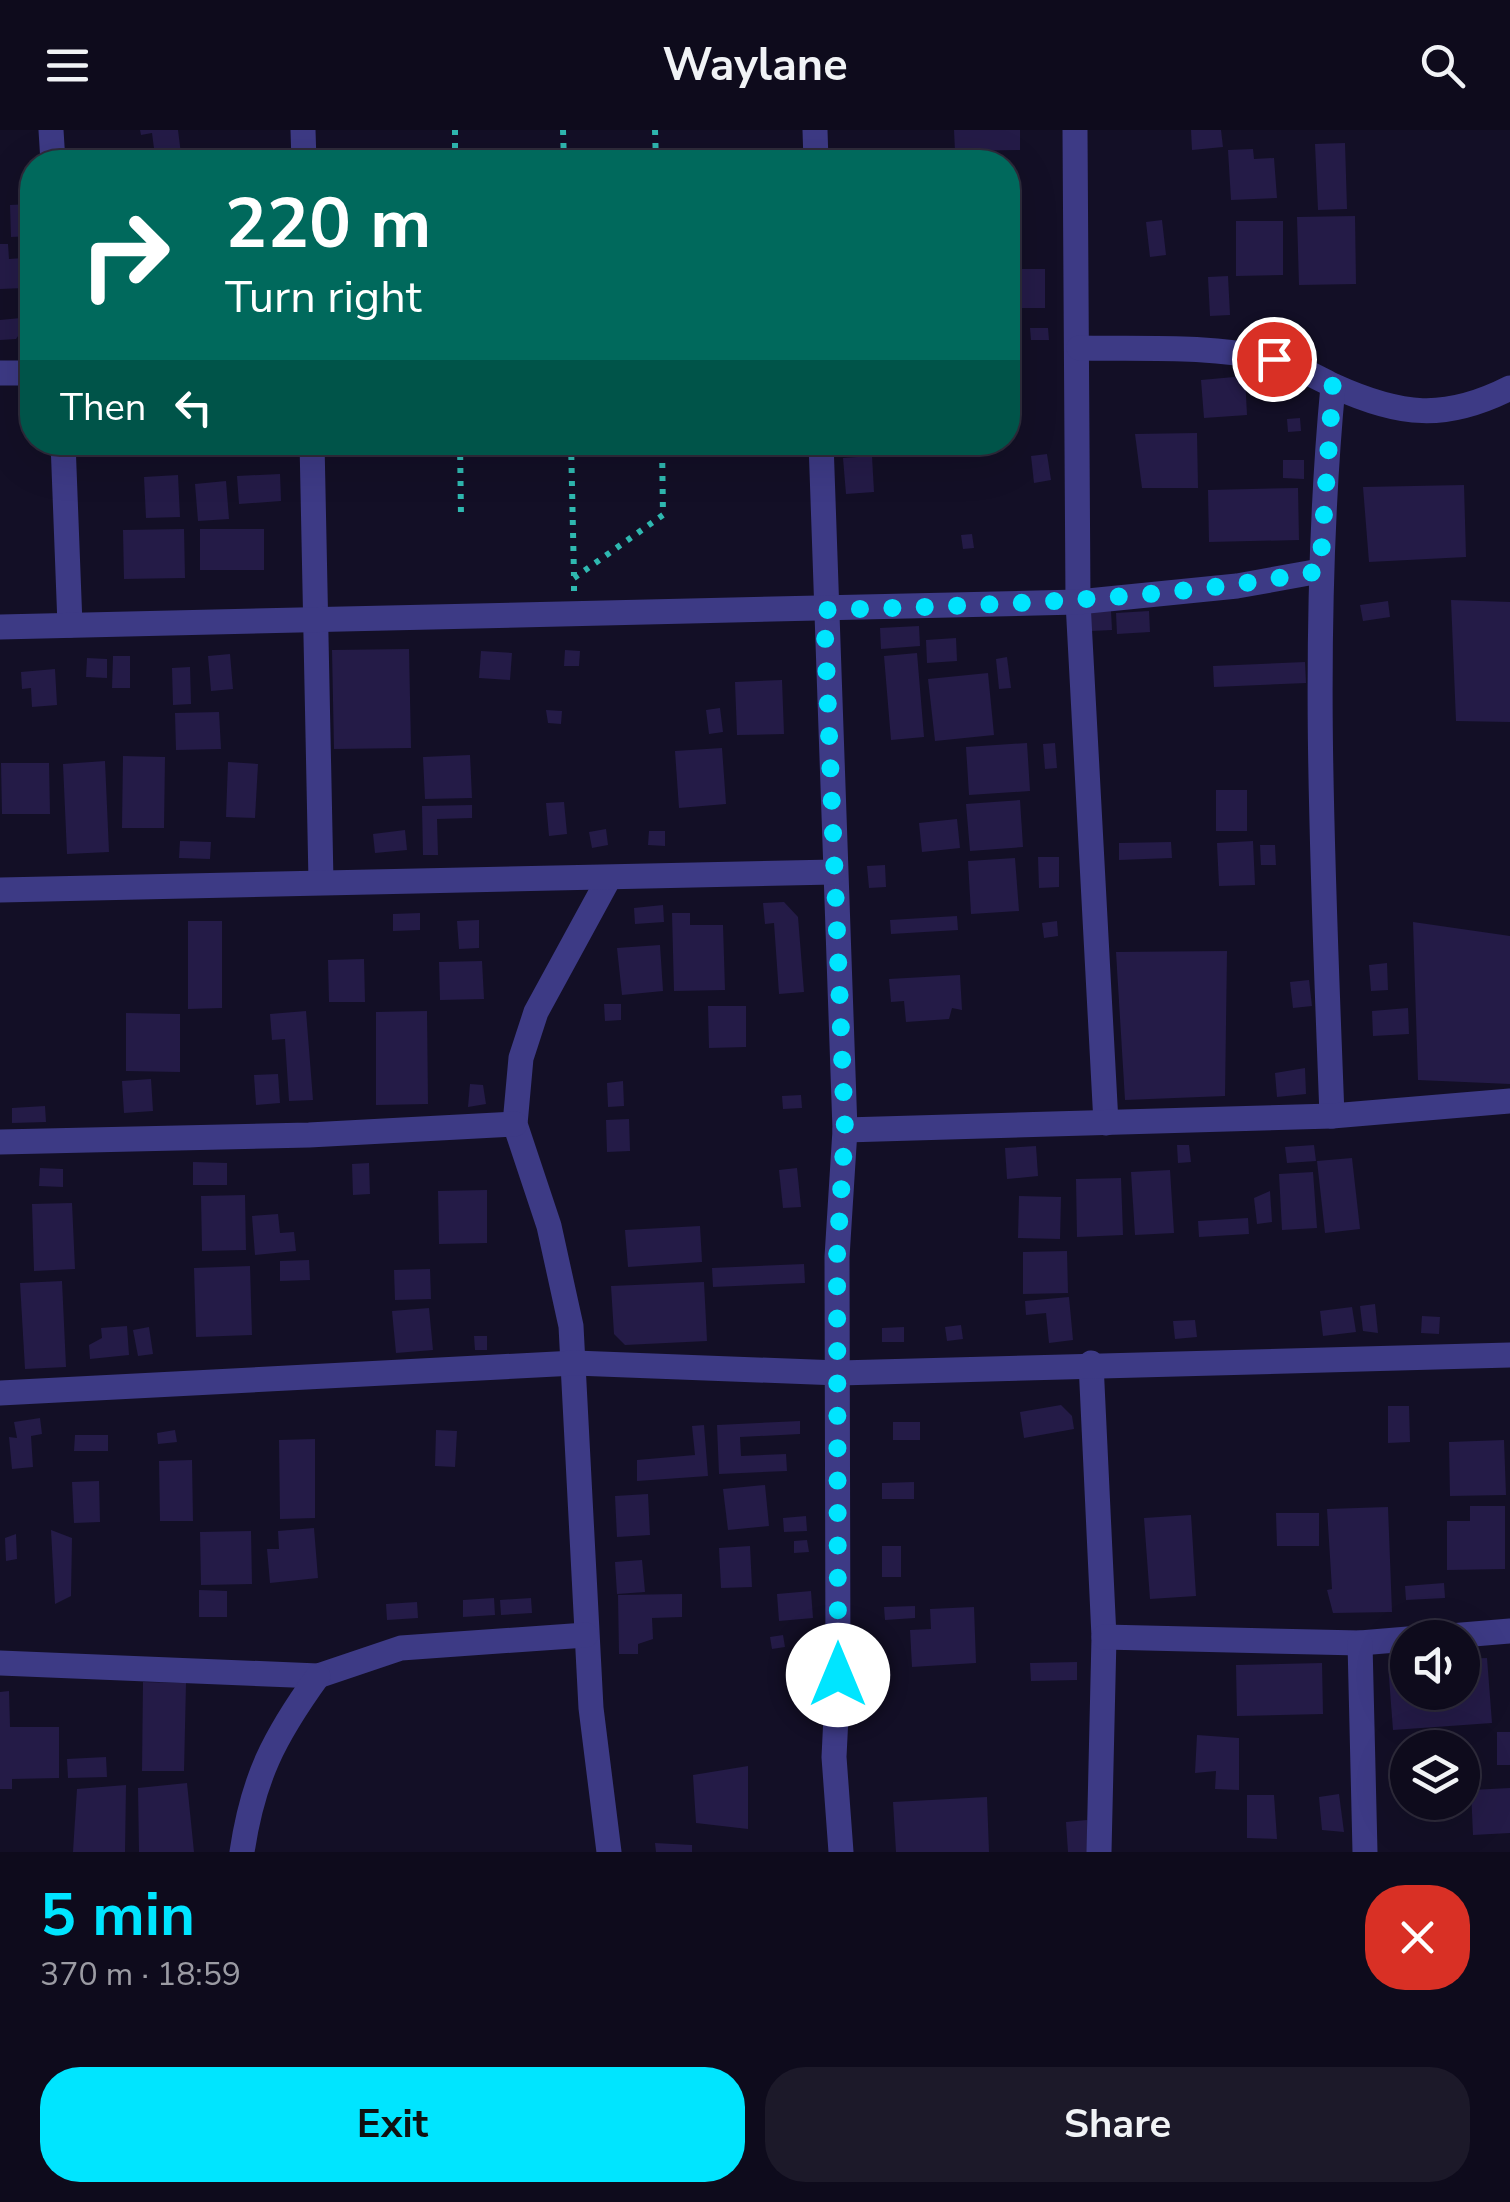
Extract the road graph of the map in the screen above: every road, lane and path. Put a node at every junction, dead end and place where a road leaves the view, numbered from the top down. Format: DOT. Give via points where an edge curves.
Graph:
graph roads {
  1 [pos="1075,130"];
  2 [pos="1079,348"];
  3 [pos="1333,386"];
  4 [pos="1510,388"];
  5 [pos="63,455"];
  6 [pos="312,455"];
  7 [pos="460,455"];
  8 [pos="571,455"];
  9 [pos="662,455"];
  10 [pos="821,455"];
  11 [pos="462,516"];
  12 [pos="1320,571"];
  13 [pos="574,578"];
  14 [pos="1078,602"];
  15 [pos="824,610"];
  16 [pos="572,617"];
  17 [pos="317,623"];
  18 [pos="70,625"];
  19 [pos="0,627"];
  20 [pos="834,872"];
  21 [pos="608,880"];
  22 [pos="321,881"];
  23 [pos="0,890"];
  24 [pos="1510,1101"];
  25 [pos="1332,1116"];
  26 [pos="514,1124"];
  27 [pos="1106,1124"];
  28 [pos="845,1130"];
  29 [pos="0,1142"];
  30 [pos="1510,1355"];
  31 [pos="574,1363"];
  32 [pos="1091,1363"];
  33 [pos="839,1373"];
  34 [pos="0,1393"];
  35 [pos="1510,1631"];
  36 [pos="1480,1634"];
  37 [pos="586,1635"];
  38 [pos="1104,1637"];
  39 [pos="1390,1640"];
  40 [pos="1360,1642"];
  41 [pos="0,1663"];
  42 [pos="318,1676"];
  43 [pos="242,1852"];
  44 [pos="609,1852"];
  45 [pos="841,1852"];
  46 [pos="1099,1852"];
  47 [pos="1365,1852"];
  1 -- 2 [label="street"];
  2 -- 3 [label="street" via="1274,359"];
  2 -- 14 [label="street"];
  3 -- 4 [label="street" via="1440,413"];
  3 -- 12 [label="street"];
  5 -- 18 [label="street"];
  6 -- 17 [label="street"];
  7 -- 11 [label="path"];
  8 -- 13 [label="path"];
  9 -- 13 [label="path" via="663,515"];
  10 -- 15 [label="street"];
  12 -- 14 [label="street"];
  12 -- 25 [label="street" via="1318,727"];
  13 -- 16 [label="path"];
  14 -- 15 [label="street"];
  14 -- 27 [label="street"];
  15 -- 16 [label="street"];
  15 -- 20 [label="street"];
  16 -- 17 [label="street"];
  17 -- 18 [label="street"];
  17 -- 22 [label="street"];
  18 -- 19 [label="street"];
  20 -- 21 [label="street"];
  20 -- 28 [label="street"];
  21 -- 22 [label="street"];
  21 -- 26 [label="street" via="536,1012 521,1058"];
  22 -- 23 [label="street"];
  24 -- 25 [label="street"];
  25 -- 27 [label="street"];
  26 -- 29 [label="street"];
  26 -- 31 [label="street" via="562,1275"];
  27 -- 28 [label="street"];
  28 -- 33 [label="street"];
  30 -- 32 [label="street"];
  31 -- 33 [label="street"];
  31 -- 34 [label="street"];
  31 -- 37 [label="street"];
  32 -- 33 [label="street"];
  32 -- 38 [label="street"];
  33 -- 45 [label="street" via="834,1758"];
  35 -- 36 [label="street"];
  37 -- 42 [label="street" via="401,1648"];
  37 -- 44 [label="street"];
  38 -- 40 [label="street"];
  38 -- 46 [label="street"];
  39 -- 40 [label="street"];
  40 -- 47 [label="street"];
  41 -- 42 [label="street"];
  42 -- 43 [label="street" via="283,1725 250,1797"];
}
